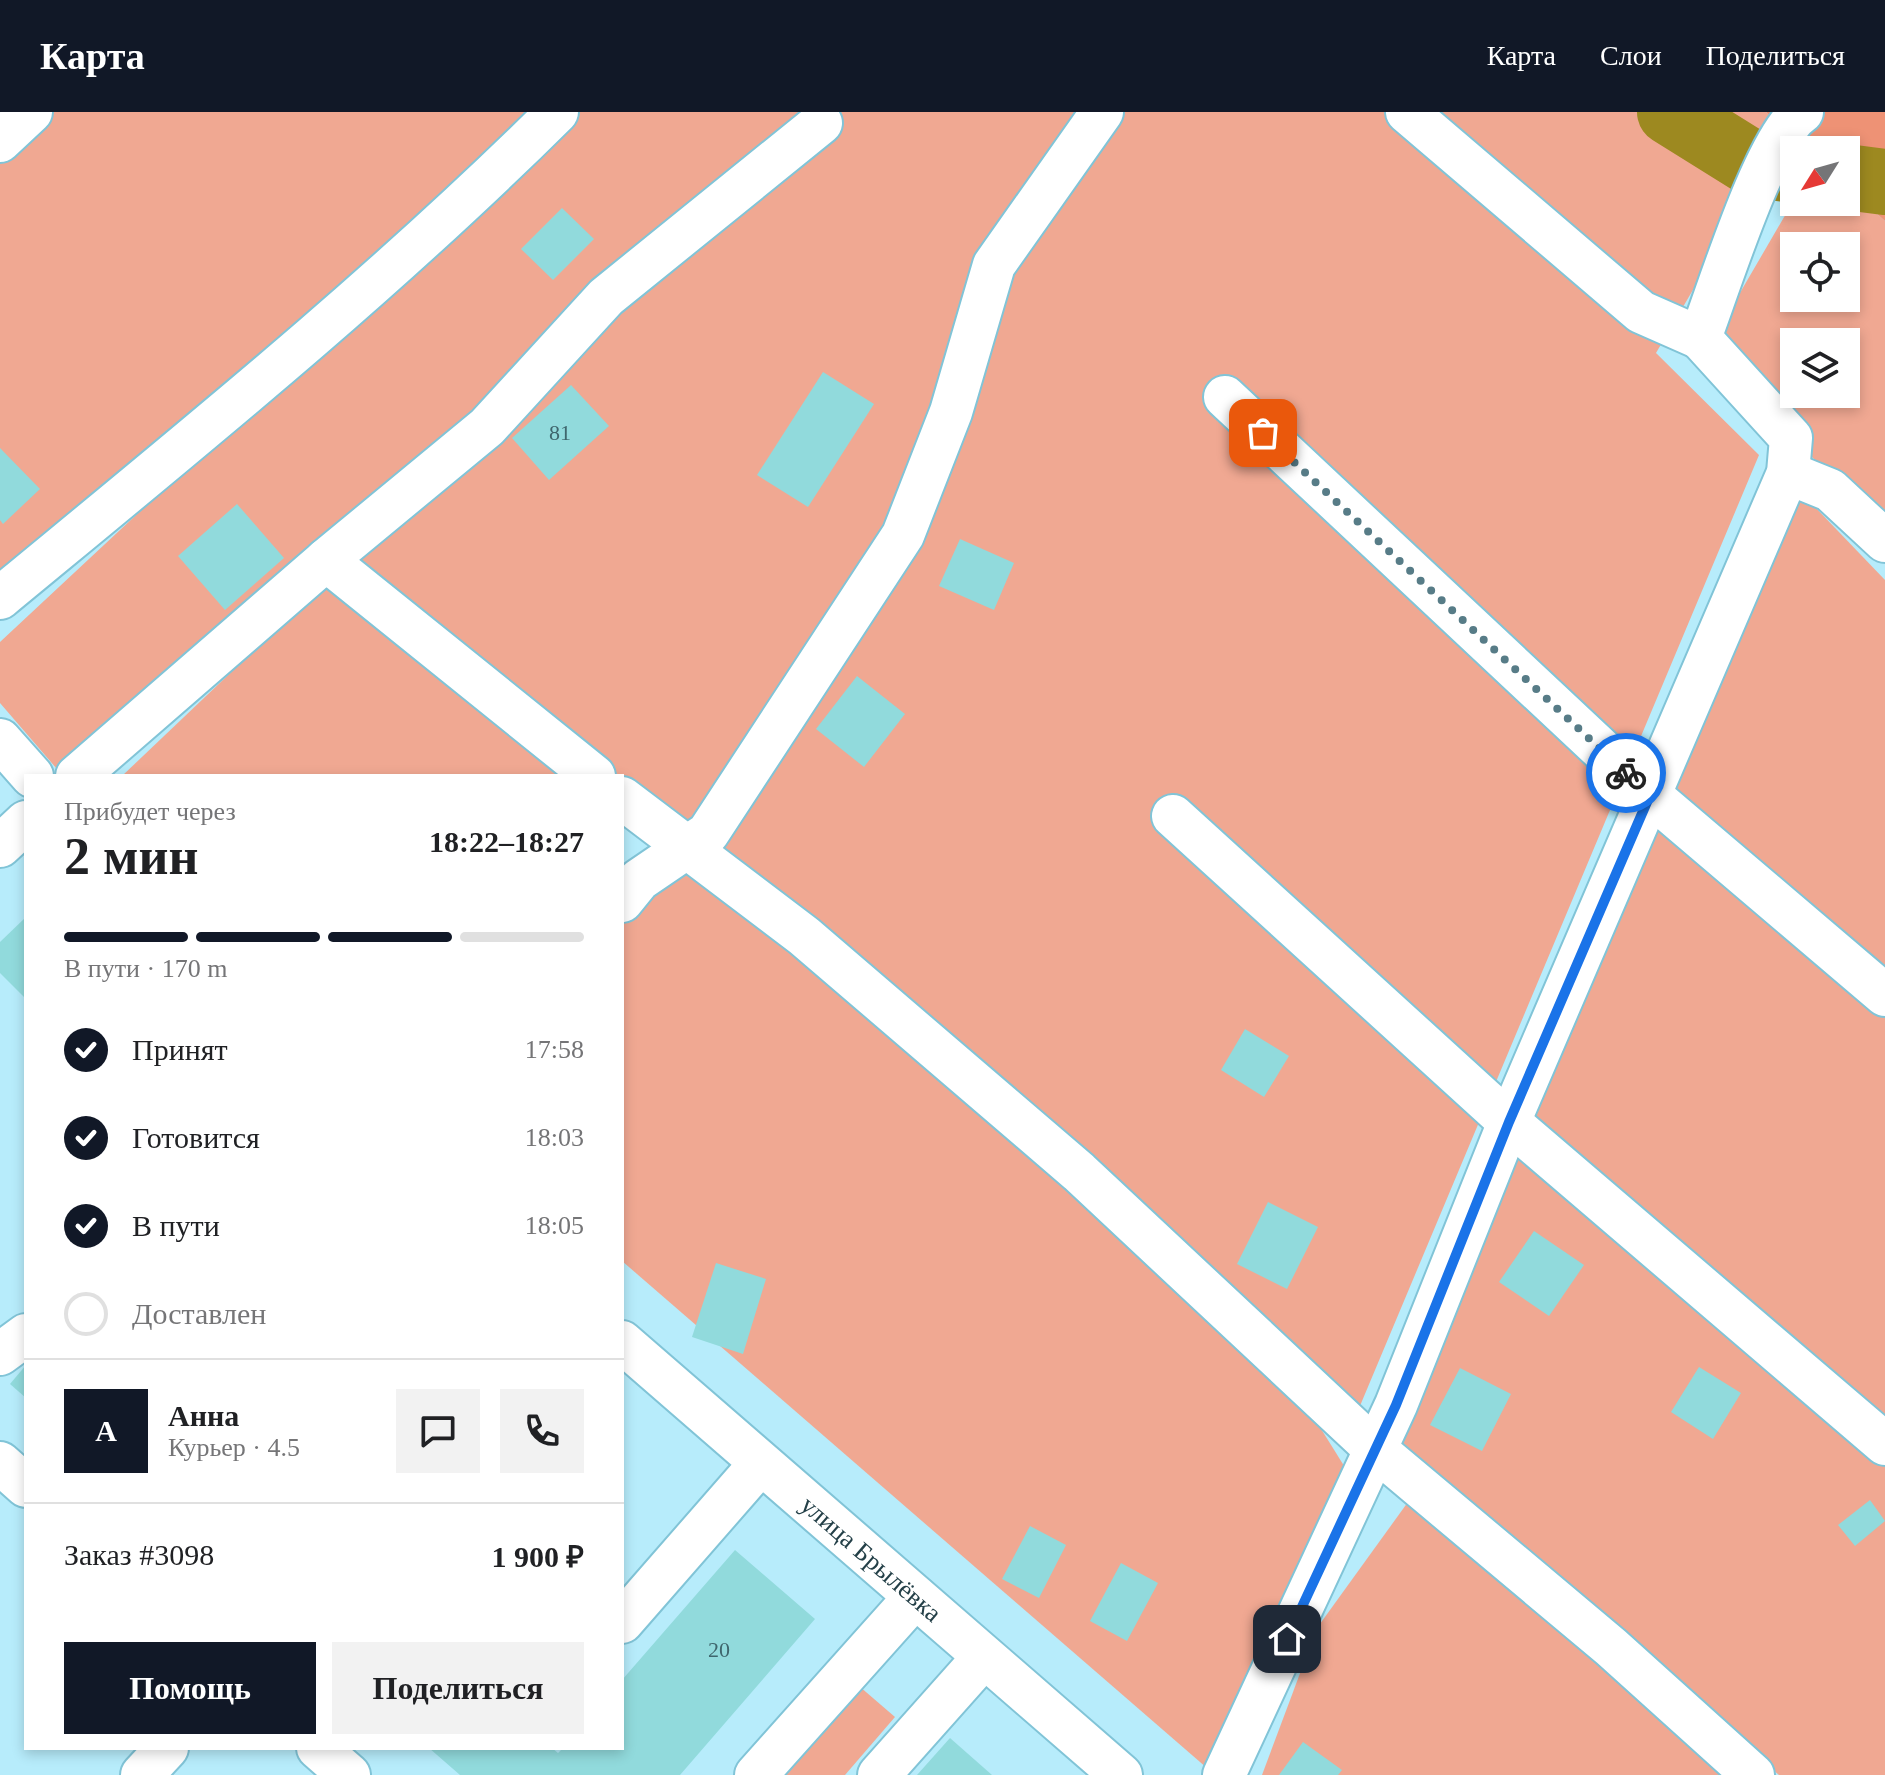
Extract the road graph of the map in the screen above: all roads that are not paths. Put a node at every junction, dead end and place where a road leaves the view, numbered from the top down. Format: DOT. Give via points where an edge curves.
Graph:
graph roads {
  1 [pos="31,112"];
  2 [pos="557,112"];
  3 [pos="1102,112"];
  4 [pos="1407,112"];
  5 [pos="1802,112"];
  6 [pos="821,123"];
  7 [pos="0,141"];
  8 [pos="1700,338"];
  9 [pos="1225,397"];
  10 [pos="1788,473"];
  11 [pos="1885,541"];
  12 [pos="326,560"];
  13 [pos="0,598"];
  14 [pos="0,740"];
  15 [pos="30,774"];
  16 [pos="79,774"];
  17 [pos="592,774"];
  18 [pos="1650,795"];
  19 [pos="624,800"];
  20 [pos="1173,816"];
  21 [pos="24,824"];
  22 [pos="0,846"];
  23 [pos="685,849"];
  24 [pos="624,899"];
  25 [pos="1885,995"];
  26 [pos="1509,1122"];
  27 [pos="24,1336"];
  28 [pos="624,1344"];
  29 [pos="0,1354"];
  30 [pos="1885,1444"];
  31 [pos="1375,1449"];
  32 [pos="0,1463"];
  33 [pos="760,1464"];
  34 [pos="24,1484"];
  35 [pos="915,1597"];
  36 [pos="624,1620"];
  37 [pos="984,1657"];
  38 [pos="165,1750"];
  39 [pos="320,1750"];
  40 [pos="142,1775"];
  41 [pos="349,1775"];
  42 [pos="756,1775"];
  43 [pos="879,1775"];
  44 [pos="1121,1775"];
  45 [pos="1224,1775"];
  46 [pos="1753,1775"];
  1 -- 7 [label="street"];
  2 -- 13 [label="street" via="409,253"];
  3 -- 23 [label="street" via="994,265 951,412 903,535 708,833"];
  4 -- 8 [label="street" via="1641,312"];
  5 -- 8 [label="street" via="1790,120 1766,167"];
  6 -- 12 [label="street" via="606,297 487,427"];
  8 -- 10 [label="street" via="1791,438"];
  9 -- 18 [label="street"];
  10 -- 11 [label="street" via="1830,490"];
  10 -- 18 [label="street"];
  12 -- 16 [label="street"];
  12 -- 17 [label="street"];
  14 -- 15 [label="street"];
  18 -- 25 [label="street"];
  18 -- 26 [label="street"];
  19 -- 23 [label="street"];
  20 -- 26 [label="street"];
  21 -- 22 [label="street"];
  23 -- 24 [label="street" via="639,880"];
  23 -- 31 [label="street" via="804,936 1079,1172"];
  26 -- 30 [label="street"];
  26 -- 31 [label="street"];
  27 -- 29 [label="street"];
  28 -- 33 [label="street, улица Брылёвка"];
  31 -- 45 [label="street"];
  31 -- 46 [label="street" via="1611,1647"];
  32 -- 34 [label="street"];
  33 -- 35 [label="street, улица Брылёвка"];
  33 -- 36 [label="street"];
  35 -- 37 [label="street, улица Брылёвка"];
  35 -- 42 [label="street"];
  37 -- 43 [label="street"];
  37 -- 44 [label="street, улица Брылёвка"];
  38 -- 40 [label="street"];
  39 -- 41 [label="street"];
}
